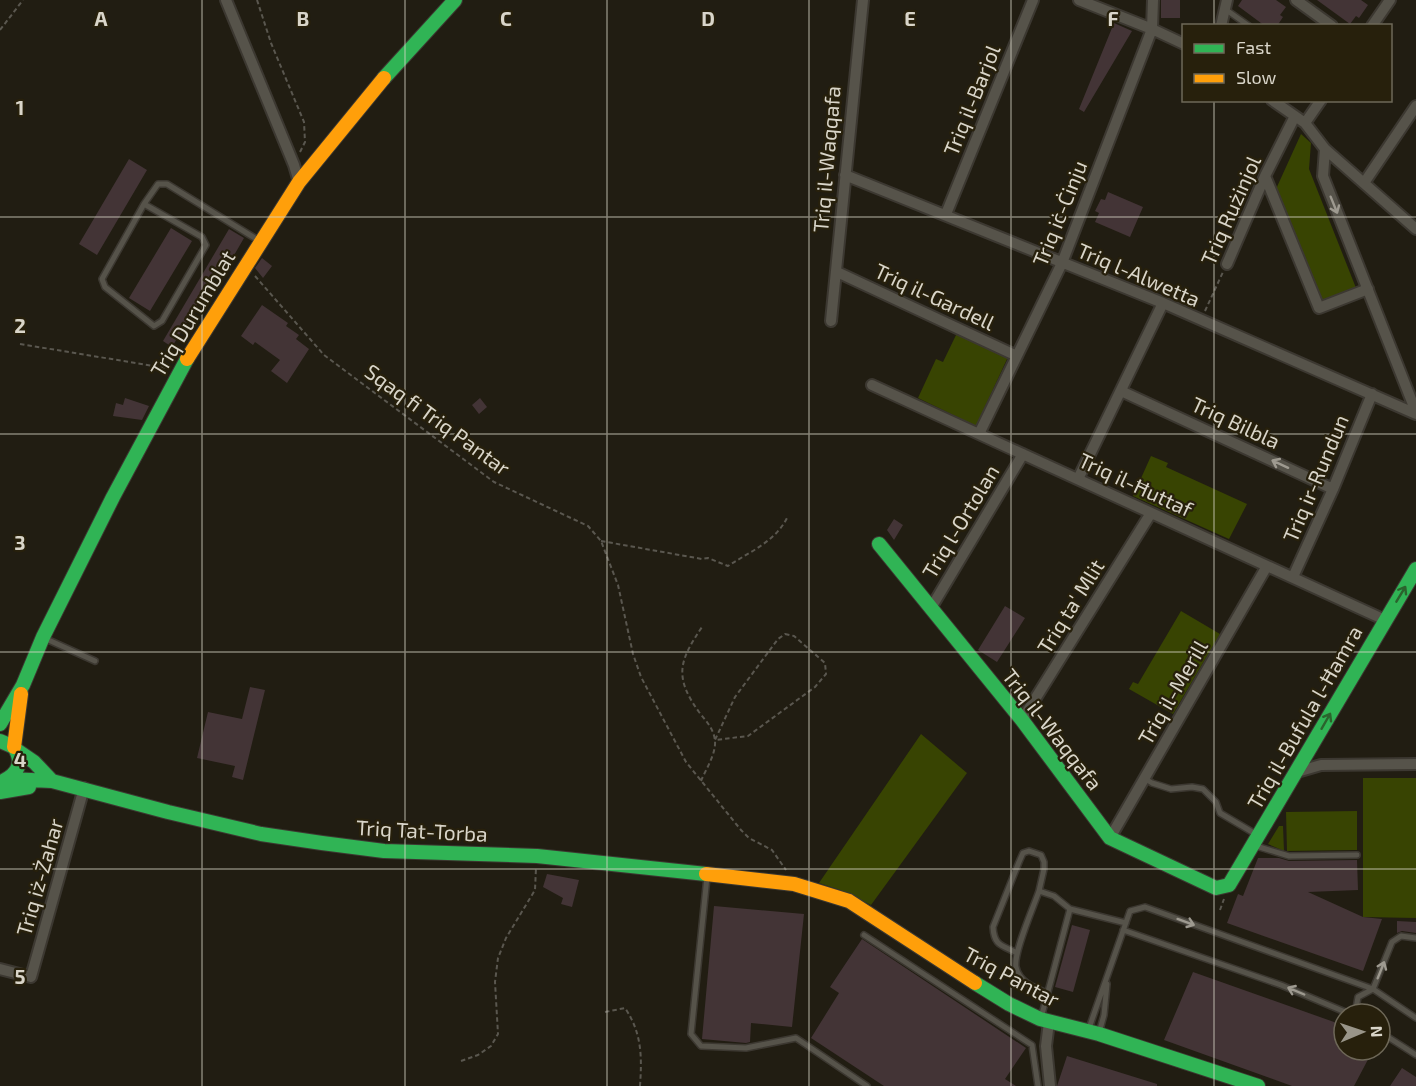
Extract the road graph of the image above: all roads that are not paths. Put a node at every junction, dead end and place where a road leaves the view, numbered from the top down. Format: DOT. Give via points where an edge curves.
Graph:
graph roads {
  1 [pos="226,0"];
  2 [pos="454,0"];
  3 [pos="863,0"];
  4 [pos="1033,0"];
  5 [pos="1079,0"];
  6 [pos="1153,0"];
  7 [pos="1296,0"];
  8 [pos="1388,1"];
  9 [pos="1226,4"];
  10 [pos="1221,24"];
  11 [pos="1247,24"];
  12 [pos="1329,24"];
  13 [pos="1373,24"];
  14 [pos="1152,29"];
  15 [pos="1182,43"];
  16 [pos="1275,102"];
  17 [pos="1320,102"];
  18 [pos="1416,106"];
  19 [pos="1295,116"];
  20 [pos="1305,123"];
  21 [pos="1324,149"];
  22 [pos="845,175"];
  23 [pos="1265,176"];
  24 [pos="299,182"];
  25 [pos="1364,183"];
  26 [pos="144,204"];
  27 [pos="946,214"];
  28 [pos="1416,229"];
  29 [pos="260,241"];
  30 [pos="1062,263"];
  31 [pos="1227,264"];
  32 [pos="837,272"];
  33 [pos="1368,289"];
  34 [pos="1162,303"];
  35 [pos="831,321"];
  36 [pos="1017,356"];
  37 [pos="872,385"];
  38 [pos="1121,391"];
  39 [pos="1372,394"];
  40 [pos="1416,413"];
  41 [pos="979,434"];
  42 [pos="1023,454"];
  43 [pos="1078,479"];
  44 [pos="1333,489"];
  45 [pos="1151,513"];
  46 [pos="879,544"];
  47 [pos="1267,566"];
  48 [pos="1416,569"];
  49 [pos="1293,577"];
  50 [pos="931,608"];
  51 [pos="1385,620"];
  52 [pos="43,637"];
  53 [pos="95,661"];
  54 [pos="23,685"];
  55 [pos="1022,720"];
  56 [pos="0,724"];
  57 [pos="0,741"];
  58 [pos="1311,747"];
  59 [pos="16,749"];
  60 [pos="1416,764"];
  61 [pos="1321,765"];
  62 [pos="1297,771"];
  63 [pos="1144,778"];
  64 [pos="5,780"];
  65 [pos="59,782"];
  66 [pos="84,788"];
  67 [pos="0,792"];
  68 [pos="1110,838"];
  69 [pos="1257,841"];
  70 [pos="1357,855"];
  71 [pos="707,875"];
  72 [pos="795,884"];
  73 [pos="1229,885"];
  74 [pos="1039,891"];
  75 [pos="1070,909"];
  76 [pos="1126,923"];
  77 [pos="1123,930"];
  78 [pos="864,935"];
  79 [pos="1416,938"];
  80 [pos="1017,953"];
  81 [pos="0,969"];
  82 [pos="1108,976"];
  83 [pos="1373,989"];
  84 [pos="1047,993"];
  85 [pos="1357,1002"];
  86 [pos="1332,1006"];
  87 [pos="1416,1018"];
  88 [pos="1045,1021"];
  89 [pos="1093,1033"];
  90 [pos="1392,1040"];
  91 [pos="1032,1045"];
  92 [pos="1046,1046"];
  93 [pos="1416,1055"];
  94 [pos="867,1086"];
  95 [pos="1038,1086"];
  96 [pos="1050,1086"];
  97 [pos="1258,1086"];
  1 -- 24 [label="street"];
  2 -- 24 [label="street, Triq Durumblat" via="373,90"];
  3 -- 22 [label="street, Triq il-Waqqafa"];
  4 -- 27 [label="street, Triq il-Barjol"];
  5 -- 14 [label="street"];
  6 -- 14 [label="street, Triq iċ-Ċinju"];
  7 -- 12 [label="street"];
  8 -- 13 [label="street"];
  9 -- 10 [label="street"];
  9 -- 11 [label="lane"];
  14 -- 15 [label="street"];
  14 -- 30 [label="street, Triq iċ-Ċinju"];
  16 -- 19 [label="street"];
  17 -- 20 [label="street"];
  18 -- 25 [label="street"];
  19 -- 20 [label="street"];
  19 -- 23 [label="street, Triq Rużinjol"];
  20 -- 21 [label="street"];
  21 -- 25 [label="street"];
  21 -- 33 [label="street, one-way" via="1323,177"];
  22 -- 27 [label="street, Triq l-Alwetta"];
  22 -- 32 [label="street, Triq il-Waqqafa"];
  23 -- 31 [label="street, Triq Rużinjol"];
  23 -- 33 [label="street" via="1319,308"];
  24 -- 29 [label="street, Triq Durumblat"];
  25 -- 28 [label="street"];
  26 -- 26 [label="lane" via="102,279 105,287 154,326 162,321 206,245 202,237"];
  26 -- 29 [label="lane" via="158,184 166,184"];
  27 -- 30 [label="street, Triq l-Alwetta"];
  29 -- 52 [label="street, Triq Durumblat" via="181,370"];
  30 -- 34 [label="street, Triq l-Alwetta"];
  30 -- 36 [label="street, Triq iċ-Ċinju"];
  32 -- 35 [label="street, Triq il-Waqqafa"];
  32 -- 36 [label="street, Triq il-Gardell"];
  33 -- 40 [label="street"];
  34 -- 38 [label="street"];
  34 -- 39 [label="street, Triq l-Alwetta"];
  36 -- 41 [label="street, Triq iċ-Ċinju"];
  37 -- 41 [label="street, Triq il-Ħuttaf"];
  38 -- 43 [label="street"];
  44 -- 38 [label="street, Triq Bilbla, one-way"];
  39 -- 40 [label="street, Triq l-Alwetta"];
  39 -- 44 [label="street, Triq ir-Rundun"];
  41 -- 42 [label="street, Triq il-Ħuttaf"];
  42 -- 43 [label="street, Triq il-Ħuttaf"];
  42 -- 50 [label="street, Triq l-Ortolan"];
  43 -- 45 [label="street, Triq il-Ħuttaf"];
  44 -- 49 [label="street, Triq ir-Rundun"];
  45 -- 47 [label="street, Triq il-Ħuttaf"];
  45 -- 55 [label="street, Triq ta' Mlit"];
  46 -- 50 [label="street, Triq il-Waqqafa"];
  47 -- 49 [label="street, Triq il-Ħuttaf"];
  47 -- 63 [label="street, Triq il-Merill"];
  51 -- 48 [label="street, Triq il-Bufula l-Ħamra, one-way"];
  49 -- 51 [label="street, Triq il-Ħuttaf"];
  50 -- 55 [label="street, Triq il-Waqqafa"];
  58 -- 51 [label="street, Triq il-Bufula l-Ħamra, one-way"];
  52 -- 53 [label="lane"];
  52 -- 54 [label="street, Triq Durumblat"];
  54 -- 56 [label="street, Triq Durumblat"];
  54 -- 59 [label="street, Triq Durumblat"];
  55 -- 68 [label="street, Triq il-Waqqafa"];
  57 -- 59 [label="street"];
  58 -- 61 [label="street"];
  58 -- 62 [label="street, Triq il-Bufula l-Ħamra"];
  59 -- 64 [label="street, Triq Durumblat" via="18,769"];
  59 -- 65 [label="street"];
  60 -- 61 [label="street"];
  61 -- 62 [label="street"];
  62 -- 69 [label="street, Triq il-Bufula l-Ħamra"];
  63 -- 68 [label="street, Triq il-Merill"];
  63 -- 69 [label="lane" via="1171,789 1203,789 1216,802 1220,813"];
  64 -- 65 [label="street, Triq Tat-Torba"];
  65 -- 66 [label="street, Triq Tat-Torba"];
  65 -- 67 [label="street"];
  66 -- 71 [label="street, Triq Tat-Torba" via="168,812 312,842 384,851 537,856"];
  66 -- 81 [label="street, Triq iż-Żahar" via="31,977"];
  68 -- 73 [label="street, Triq il-Waqqafa" via="1216,888"];
  69 -- 70 [label="lane" via="1289,856"];
  69 -- 73 [label="street, Triq il-Bufula l-Ħamra"];
  71 -- 72 [label="street, Triq Tat-Torba"];
  71 -- 94 [label="lane" via="691,1034 701,1046 746,1048 796,1038"];
  72 -- 88 [label="street, Triq Pantar" via="849,901 1009,1004"];
  74 -- 75 [label="lane" via="1054,896"];
  74 -- 80 [label="lane"];
  74 -- 80 [label="lane" via="1044,862 1041,855 1029,851 1018,861 993,927 997,943"];
  75 -- 76 [label="lane"];
  75 -- 84 [label="lane"];
  76 -- 77 [label="lane"];
  76 -- 83 [label="lane, one-way" via="1130,911 1145,907"];
  77 -- 82 [label="lane"];
  86 -- 77 [label="lane, one-way"];
  78 -- 91 [label="lane"];
  83 -- 79 [label="lane, one-way" via="1392,942 1401,936"];
  80 -- 84 [label="lane" via="1016,967 1027,985"];
  82 -- 89 [label="lane"];
  82 -- 89 [label="lane" via="1104,1015"];
  83 -- 85 [label="lane" via="1358,997"];
  83 -- 87 [label="lane"];
  84 -- 88 [label="lane"];
  88 -- 89 [label="street, Triq Pantar"];
  88 -- 92 [label="street"];
  89 -- 97 [label="street, Triq Pantar"];
  90 -- 93 [label="lane"];
  91 -- 92 [label="lane"];
  91 -- 95 [label="lane"];
  92 -- 96 [label="street"];
}
